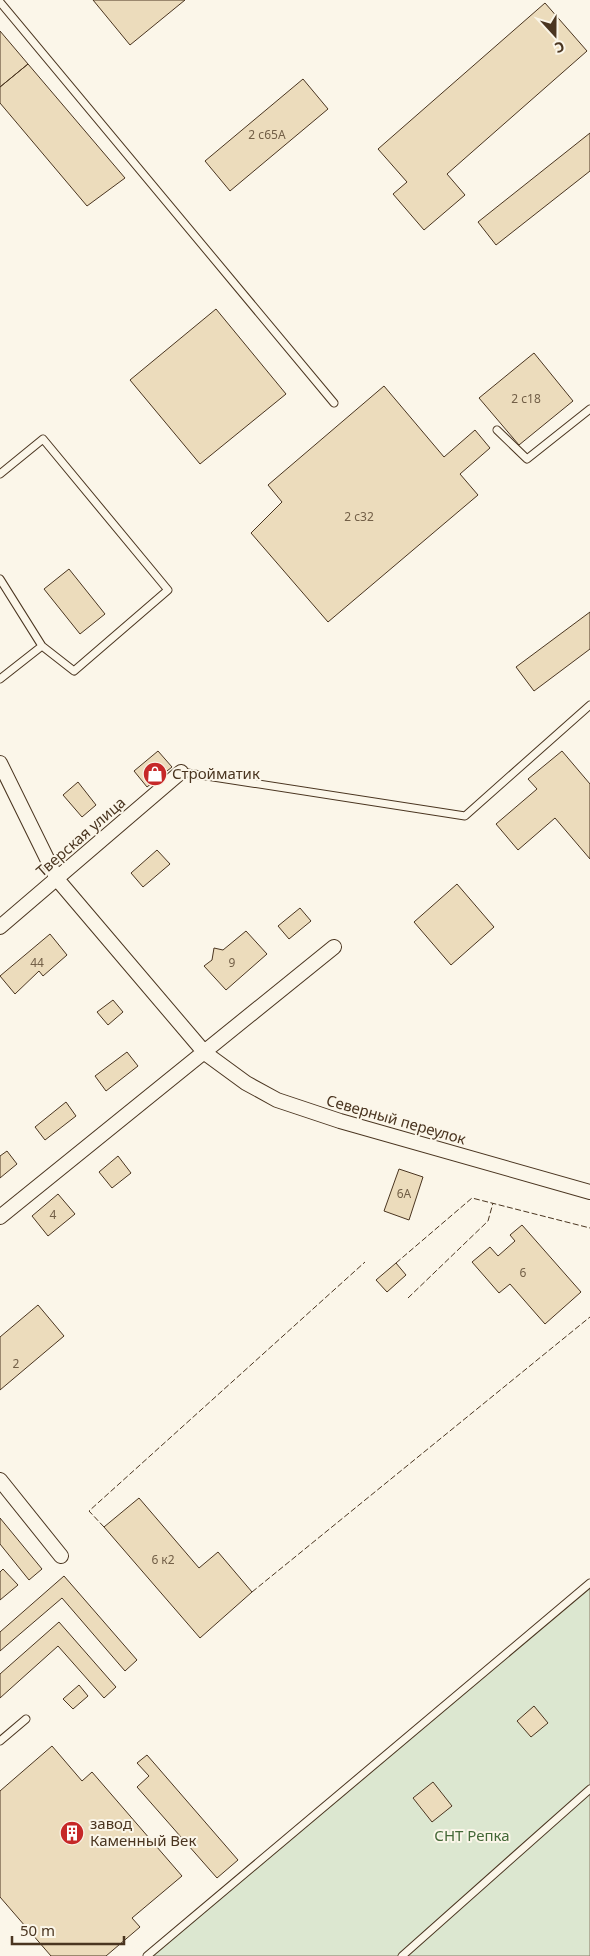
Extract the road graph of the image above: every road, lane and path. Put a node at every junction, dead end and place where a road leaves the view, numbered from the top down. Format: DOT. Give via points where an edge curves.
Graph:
graph roads {
  1 [pos="0,2"];
  2 [pos="334,403"];
  3 [pos="590,409"];
  4 [pos="497,430"];
  5 [pos="0,474"];
  6 [pos="0,579"];
  7 [pos="42,646"];
  8 [pos="0,679"];
  9 [pos="590,705"];
  10 [pos="0,762"];
  11 [pos="181,772"];
  12 [pos="57,879"];
  13 [pos="0,927"];
  14 [pos="334,947"];
  15 [pos="205,1053"];
  16 [pos="590,1192"];
  17 [pos="0,1217"];
  18 [pos="0,1480"];
  19 [pos="61,1556"];
  20 [pos="590,1583"];
  21 [pos="26,1719"];
  22 [pos="0,1741"];
  23 [pos="590,1789"];
  24 [pos="147,1956"];
  25 [pos="402,1956"];
  1 -- 2 [label="lane"];
  3 -- 4 [label="lane" via="527,459"];
  5 -- 7 [label="lane" via="43,439 168,590 74,671"];
  6 -- 7 [label="lane"];
  7 -- 8 [label="lane"];
  9 -- 11 [label="lane" via="465,816"];
  10 -- 12 [label="street, Северный переулок"];
  11 -- 12 [label="street, Тверская улица"];
  12 -- 13 [label="street, Тверская улица"];
  12 -- 15 [label="street, Северный переулок"];
  14 -- 15 [label="street"];
  15 -- 16 [label="street, Северный переулок" via="246,1083 277,1100"];
  15 -- 17 [label="street"];
  18 -- 19 [label="street"];
  20 -- 24 [label="lane"];
  21 -- 22 [label="lane"];
  23 -- 25 [label="lane"];
}
